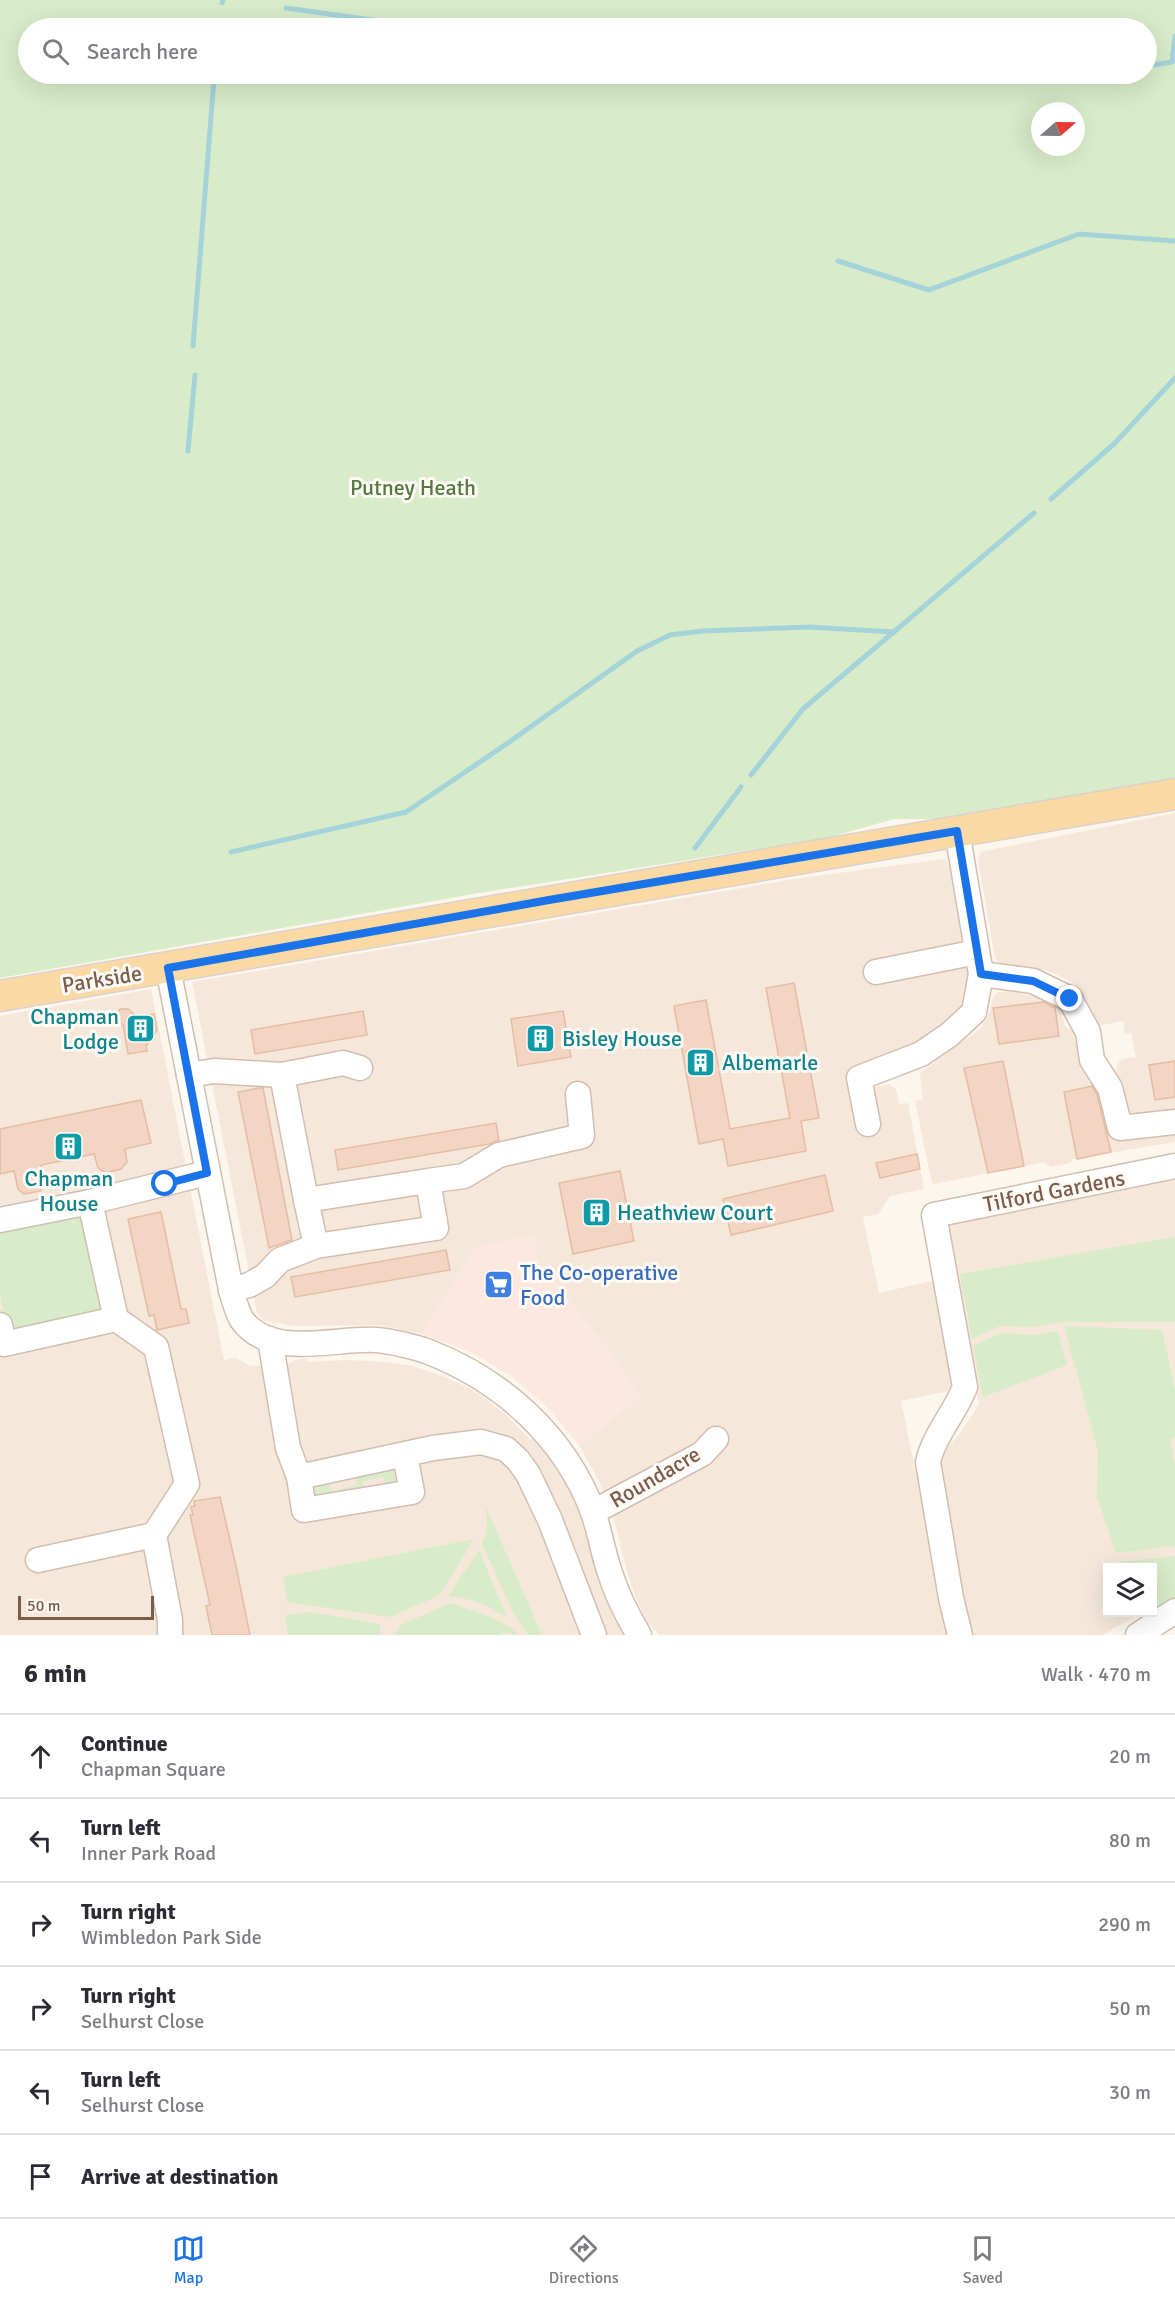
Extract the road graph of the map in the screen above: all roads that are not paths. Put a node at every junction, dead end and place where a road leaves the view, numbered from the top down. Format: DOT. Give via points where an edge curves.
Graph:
graph roads {
  1 [pos="1175,794"];
  2 [pos="957,831"];
  3 [pos="979,963"];
  4 [pos="168,968"];
  5 [pos="876,972"];
  6 [pos="0,996"];
  7 [pos="360,1068"];
  8 [pos="189,1075"];
  9 [pos="282,1075"];
  10 [pos="578,1094"];
  11 [pos="1175,1122"];
  12 [pos="868,1124"];
  13 [pos="1175,1166"];
  14 [pos="207,1173"];
  15 [pos="428,1181"];
  16 [pos="306,1200"];
  17 [pos="90,1202"];
  18 [pos="0,1221"];
  19 [pos="316,1246"];
  20 [pos="231,1290"];
  21 [pos="116,1319"];
  22 [pos="0,1325"];
  23 [pos="270,1339"];
  24 [pos="716,1439"];
  25 [pos="405,1455"];
  26 [pos="299,1477"];
  27 [pos="593,1512"];
  28 [pos="154,1535"];
  29 [pos="38,1560"];
  30 [pos="1175,1611"];
  31 [pos="626,1614"];
  32 [pos="170,1635"];
  33 [pos="594,1635"];
  34 [pos="639,1635"];
  35 [pos="960,1635"];
  36 [pos="1138,1635"];
  1 -- 2 [label="main road, Parkside"];
  2 -- 3 [label="street"];
  2 -- 4 [label="main road, Parkside"];
  3 -- 5 [label="street"];
  3 -- 11 [label="street" via="1033,981 1070,999 1088,1032 1092,1060 1110,1088 1120,1128"];
  3 -- 12 [label="street" via="974,1012 921,1054 859,1077"];
  4 -- 6 [label="main road, Parkside"];
  4 -- 8 [label="street"];
  7 -- 9 [label="street" via="343,1063"];
  8 -- 9 [label="street" via="214,1071"];
  8 -- 14 [label="street"];
  9 -- 16 [label="street"];
  10 -- 15 [label="street" via="582,1136 499,1155 464,1176"];
  13 -- 35 [label="street, Tilford Gardens" via="934,1215 965,1387 931,1449 928,1462"];
  14 -- 17 [label="street"];
  14 -- 20 [label="street"];
  15 -- 16 [label="street"];
  15 -- 19 [label="street" via="436,1228"];
  16 -- 19 [label="street"];
  17 -- 18 [label="street"];
  17 -- 21 [label="street"];
  19 -- 20 [label="street" via="280,1260 265,1276"];
  20 -- 23 [label="street" via="241,1319"];
  21 -- 22 [label="street" via="4,1344"];
  21 -- 28 [label="street" via="156,1347 187,1484"];
  23 -- 26 [label="street" via="288,1448"];
  23 -- 27 [label="street" via="298,1345 376,1340 428,1352 474,1373 519,1404 559,1449"];
  24 -- 27 [label="street, Roundacre" via="702,1454"];
  25 -- 26 [label="street"];
  25 -- 26 [label="street" via="412,1492 304,1510"];
  25 -- 33 [label="street" via="481,1442 506,1449 518,1460 550,1520"];
  27 -- 31 [label="street"];
  28 -- 29 [label="street"];
  28 -- 32 [label="street"];
  30 -- 36 [label="street"];
  31 -- 33 [label="street"];
  31 -- 34 [label="street"];
}
